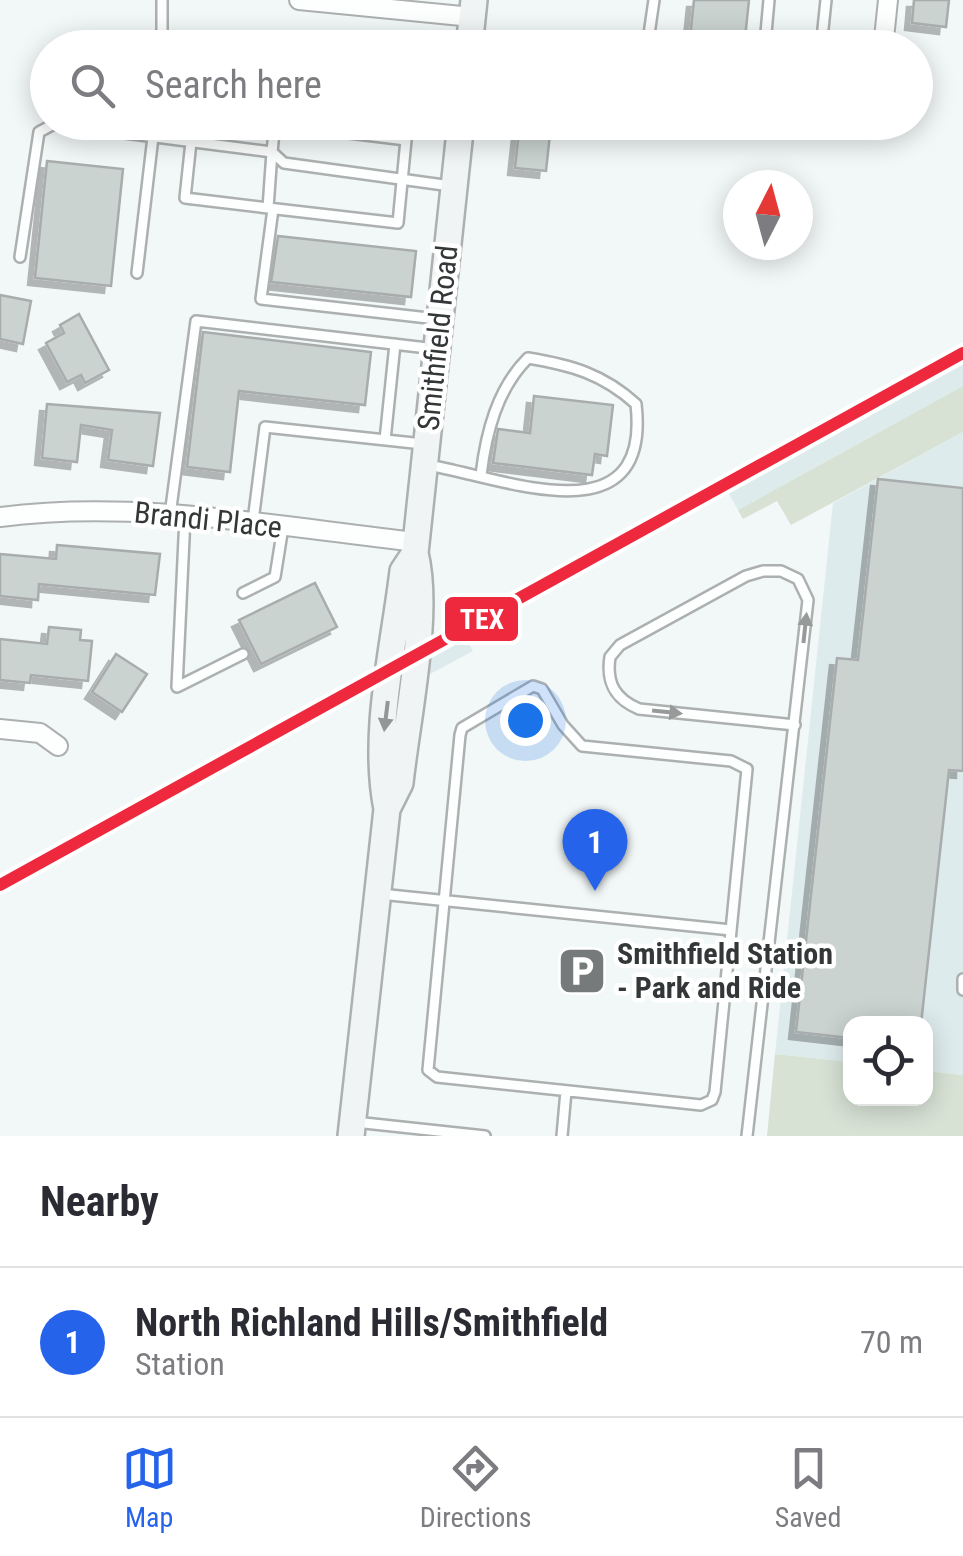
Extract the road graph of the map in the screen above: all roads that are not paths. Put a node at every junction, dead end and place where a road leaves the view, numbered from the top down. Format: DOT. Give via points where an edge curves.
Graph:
graph roads {
  1 [pos="162,0"];
  2 [pos="299,0"];
  3 [pos="654,0"];
  4 [pos="769,0"];
  5 [pos="826,0"];
  6 [pos="888,0"];
  7 [pos="473,8"];
  8 [pos="162,30"];
  9 [pos="650,30"];
  10 [pos="766,30"];
  11 [pos="824,30"];
  12 [pos="885,30"];
  13 [pos="38,140"];
  14 [pos="157,140"];
  15 [pos="174,140"];
  16 [pos="273,140"];
  17 [pos="406,140"];
  18 [pos="459,140"];
  19 [pos="190,142"];
  20 [pos="272,152"];
  21 [pos="402,178"];
  22 [pos="454,187"];
  23 [pos="270,208"];
  24 [pos="20,257"];
  25 [pos="138,274"];
  26 [pos="440,320"];
  27 [pos="395,344"];
  28 [pos="436,349"];
  29 [pos="386,440"];
  30 [pos="425,454"];
  31 [pos="481,475"];
  32 [pos="178,516"];
  33 [pos="0,517"];
  34 [pos="252,524"];
  35 [pos="283,528"];
  36 [pos="415,547"];
  37 [pos="244,593"];
  38 [pos="243,654"];
  39 [pos="795,725"];
  40 [pos="0,729"];
  41 [pos="58,746"];
  42 [pos="378,893"];
  43 [pos="442,900"];
  44 [pos="731,930"];
  45 [pos="963,979"];
  46 [pos="963,990"];
  47 [pos="566,1090"];
  48 [pos="352,1129"];
  49 [pos="485,1136"];
  50 [pos="562,1136"];
  51 [pos="747,1136"];
  1 -- 8 [label="lane"];
  2 -- 7 [label="street"];
  3 -- 9 [label="lane"];
  4 -- 10 [label="lane"];
  5 -- 11 [label="lane"];
  6 -- 12 [label="street"];
  13 -- 24 [label="lane"];
  14 -- 25 [label="lane"];
  15 -- 19 [label="lane"];
  16 -- 20 [label="lane"];
  17 -- 21 [label="lane"];
  18 -- 22 [label="main road, Smithfield Road"];
  19 -- 20 [label="lane"];
  19 -- 23 [label="lane" via="185,198"];
  20 -- 21 [label="lane" via="284,163"];
  20 -- 23 [label="lane"];
  21 -- 22 [label="lane"];
  21 -- 23 [label="lane" via="398,223"];
  22 -- 26 [label="main road, Smithfield Road"];
  23 -- 26 [label="lane" via="261,299"];
  26 -- 28 [label="main road, Smithfield Road"];
  27 -- 28 [label="lane"];
  27 -- 29 [label="lane"];
  27 -- 32 [label="lane" via="196,322"];
  28 -- 30 [label="main road, Smithfield Road"];
  29 -- 30 [label="lane"];
  29 -- 34 [label="lane" via="265,427"];
  30 -- 31 [label="lane"];
  30 -- 36 [label="main road, Smithfield Road"];
  31 -- 31 [label="lane" via="559,494 598,489 626,465 639,431 636,404 611,381 528,358 514,372 491,423"];
  32 -- 33 [label="street, Brandi Place" via="51,510"];
  32 -- 34 [label="street, Brandi Place"];
  32 -- 38 [label="lane" via="177,688"];
  34 -- 35 [label="street, Brandi Place"];
  35 -- 36 [label="street, Brandi Place"];
  35 -- 37 [label="lane" via="275,577"];
  36 -- 42 [label="main road, Smithfield Road" via="403,571 380,776 387,809"];
  39 -- 39 [label="lane, one-way" via="808,600 798,579 781,571 746,576 620,645 610,657 612,689 639,709"];
  39 -- 51 [label="lane"];
  40 -- 41 [label="street" via="40,732"];
  42 -- 43 [label="lane"];
  42 -- 48 [label="main road, Smithfield Road"];
  43 -- 44 [label="lane"];
  43 -- 44 [label="lane" via="462,728 533,686 542,688 582,746 746,769"];
  43 -- 47 [label="lane" via="428,1070 437,1077"];
  44 -- 47 [label="lane" via="712,1100 688,1104"];
  45 -- 46 [label="lane"];
  47 -- 50 [label="lane"];
  48 -- 49 [label="lane"];
}
